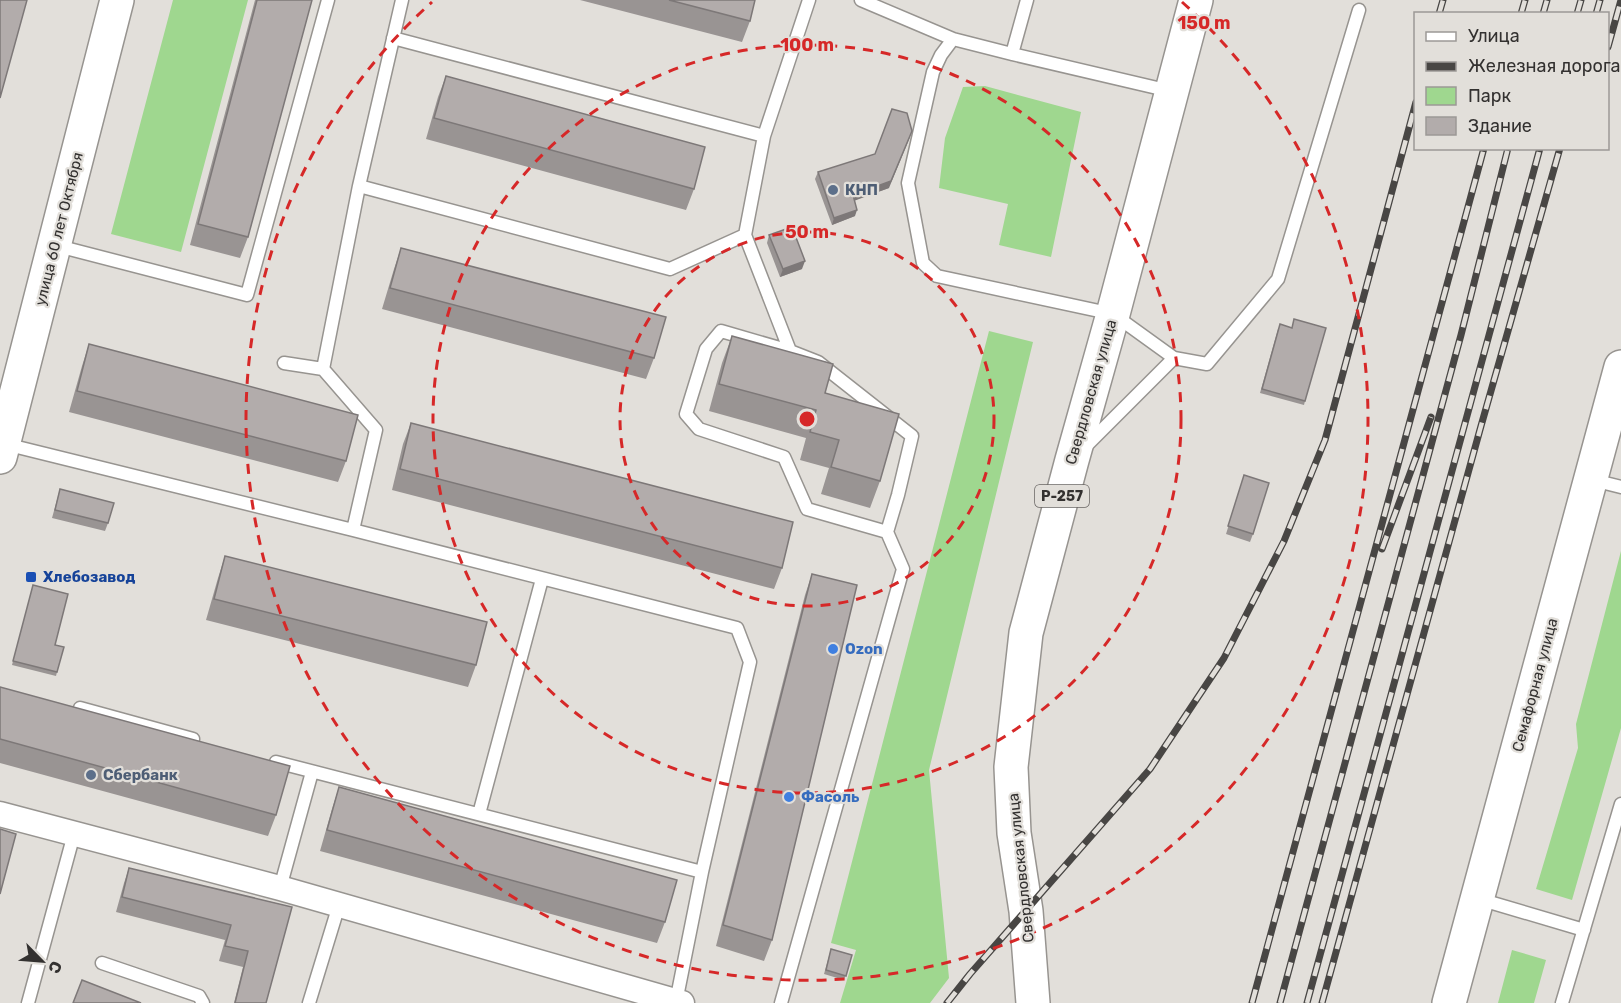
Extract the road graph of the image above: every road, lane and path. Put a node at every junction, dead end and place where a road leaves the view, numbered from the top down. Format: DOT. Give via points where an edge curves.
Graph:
graph roads {
  1 [pos="117,0"];
  2 [pos="328,0"];
  3 [pos="402,0"];
  4 [pos="809,0"];
  5 [pos="861,0"];
  6 [pos="1027,0"];
  7 [pos="1196,0"];
  8 [pos="1359,10"];
  9 [pos="393,38"];
  10 [pos="953,39"];
  11 [pos="1012,54"];
  12 [pos="1172,91"];
  13 [pos="764,136"];
  14 [pos="359,186"];
  15 [pos="745,235"];
  16 [pos="54,245"];
  17 [pos="1113,314"];
  18 [pos="790,351"];
  19 [pos="1174,358"];
  20 [pos="284,363"];
  21 [pos="1621,367"];
  22 [pos="323,369"];
  23 [pos="2,451"];
  24 [pos="1072,460"];
  25 [pos="1606,483"];
  26 [pos="353,530"];
  27 [pos="887,532"];
  28 [pos="542,579"];
  29 [pos="80,708"];
  30 [pos="201,742"];
  31 [pos="268,760"];
  32 [pos="312,772"];
  33 [pos="1621,804"];
  34 [pos="0,814"];
  35 [pos="479,814"];
  36 [pos="74,834"];
  37 [pos="702,872"];
  38 [pos="280,888"];
  39 [pos="1478,899"];
  40 [pos="339,905"];
  41 [pos="1584,930"];
  42 [pos="102,963"];
  43 [pos="679,1002"];
  44 [pos="28,1003"];
  45 [pos="203,1003"];
  46 [pos="309,1003"];
  47 [pos="781,1003"];
  48 [pos="1033,1003"];
  49 [pos="1449,1003"];
  50 [pos="1562,1003"];
  1 -- 16 [label="main road, улица 60 лет Октября"];
  2 -- 16 [label="lane" via="247,295"];
  3 -- 9 [label="lane"];
  4 -- 13 [label="lane"];
  5 -- 10 [label="lane"];
  6 -- 11 [label="lane"];
  7 -- 12 [label="main road, Свердловская улица / Р-257"];
  8 -- 19 [label="lane" via="1278,279 1207,364"];
  9 -- 13 [label="lane"];
  9 -- 14 [label="lane"];
  10 -- 11 [label="lane"];
  10 -- 17 [label="lane" via="933,72 908,183 923,263 937,276"];
  11 -- 12 [label="lane"];
  12 -- 17 [label="main road, Свердловская улица / Р-257"];
  13 -- 15 [label="lane"];
  14 -- 15 [label="lane" via="670,269"];
  14 -- 22 [label="lane"];
  15 -- 18 [label="lane"];
  16 -- 23 [label="main road, улица 60 лет Октября"];
  17 -- 19 [label="lane"];
  17 -- 24 [label="main road, Свердловская улица / Р-257"];
  18 -- 27 [label="lane" via="818,362 912,436"];
  18 -- 27 [label="lane" via="721,332 706,349 686,414 699,429 784,457 807,509"];
  19 -- 24 [label="lane"];
  20 -- 22 [label="lane"];
  21 -- 25 [label="main road, Семафорная улица"];
  22 -- 26 [label="lane" via="376,430"];
  23 -- 26 [label="lane"];
  24 -- 48 [label="main road, Свердловская улица / Р-257" via="1026,633 1011,767 1014,833 1026,911"];
  25 -- 39 [label="main road, Семафорная улица"];
  26 -- 28 [label="lane"];
  27 -- 47 [label="lane" via="903,569"];
  28 -- 35 [label="lane"];
  28 -- 37 [label="lane" via="737,628 750,662"];
  29 -- 30 [label="lane"];
  31 -- 32 [label="lane"];
  32 -- 35 [label="lane"];
  32 -- 38 [label="lane"];
  33 -- 41 [label="lane"];
  34 -- 36 [label="street"];
  35 -- 37 [label="lane"];
  36 -- 38 [label="street"];
  36 -- 44 [label="lane"];
  37 -- 43 [label="lane"];
  38 -- 40 [label="street"];
  39 -- 41 [label="lane"];
  39 -- 49 [label="main road, Семафорная улица"];
  40 -- 43 [label="street"];
  40 -- 46 [label="lane"];
  41 -- 50 [label="lane"];
  42 -- 45 [label="lane" via="199,996"];
}
